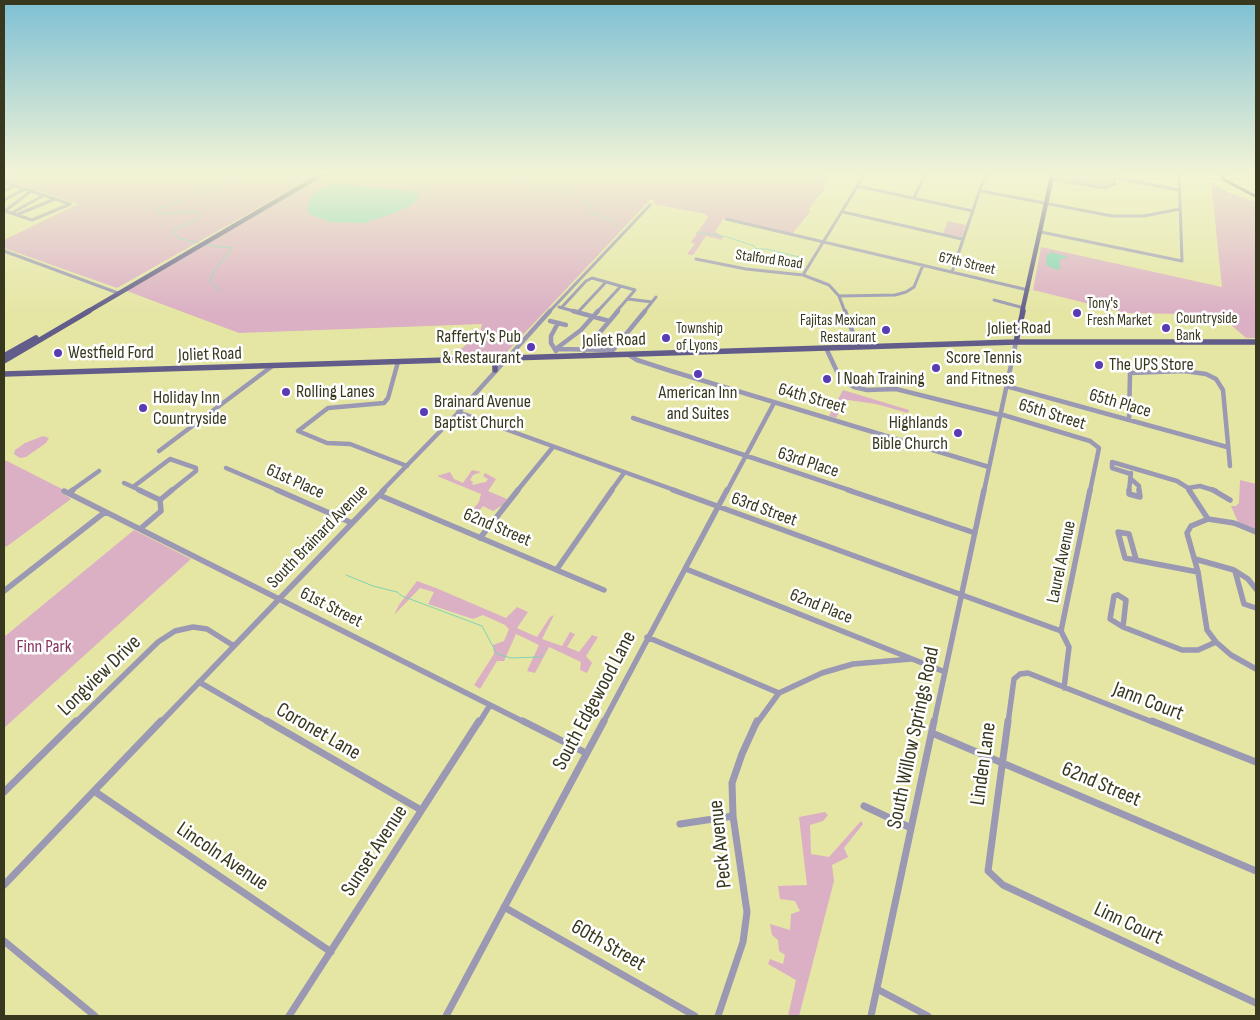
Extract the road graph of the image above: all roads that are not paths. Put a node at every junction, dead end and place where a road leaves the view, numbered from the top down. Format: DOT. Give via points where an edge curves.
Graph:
graph roads {
  1 [pos="244,220"];
  2 [pos="636,220"];
  3 [pos="729,220"];
  4 [pos="838,220"];
  5 [pos="876,220"];
  6 [pos="970,220"];
  7 [pos="1043,220"];
  8 [pos="1180,220"];
  9 [pos="1041,232"];
  10 [pos="962,239"];
  11 [pos="823,242"];
  12 [pos="4,251"];
  13 [pos="696,259"];
  14 [pos="923,265"];
  15 [pos="952,272"];
  16 [pos="803,275"];
  17 [pos="606,282"];
  18 [pos="621,286"];
  19 [pos="1028,290"];
  20 [pos="118,293"];
  21 [pos="656,296"];
  22 [pos="838,296"];
  23 [pos="628,299"];
  24 [pos="994,300"];
  25 [pos="652,302"];
  26 [pos="554,305"];
  27 [pos="562,308"];
  28 [pos="1024,308"];
  29 [pos="87,310"];
  30 [pos="578,312"];
  31 [pos="594,317"];
  32 [pos="550,321"];
  33 [pos="609,321"];
  34 [pos="558,323"];
  35 [pos="566,325"];
  36 [pos="1016,342"];
  37 [pos="1256,342"];
  38 [pos="858,347"];
  39 [pos="826,348"];
  40 [pos="556,349"];
  41 [pos="584,350"];
  42 [pos="629,355"];
  43 [pos="4,356"];
  44 [pos="556,357"];
  45 [pos="490,360"];
  46 [pos="504,360"];
  47 [pos="4,361"];
  48 [pos="398,362"];
  49 [pos="271,367"];
  50 [pos="495,370"];
  51 [pos="4,374"];
  52 [pos="1006,386"];
  53 [pos="774,403"];
  54 [pos="458,412"];
  55 [pos="1000,415"];
  56 [pos="633,418"];
  57 [pos="1129,420"];
  58 [pos="1095,444"];
  59 [pos="553,447"];
  60 [pos="1227,447"];
  61 [pos="160,451"];
  62 [pos="745,456"];
  63 [pos="407,466"];
  64 [pos="1230,466"];
  65 [pos="989,467"];
  66 [pos="226,468"];
  67 [pos="1133,468"];
  68 [pos="99,471"];
  69 [pos="624,473"];
  70 [pos="124,483"];
  71 [pos="133,487"];
  72 [pos="1188,488"];
  73 [pos="379,495"];
  74 [pos="160,500"];
  75 [pos="1230,500"];
  76 [pos="718,507"];
  77 [pos="105,512"];
  78 [pos="1208,519"];
  79 [pos="352,523"];
  80 [pos="140,529"];
  81 [pos="1256,532"];
  82 [pos="975,533"];
  83 [pos="480,538"];
  84 [pos="1136,559"];
  85 [pos="1195,560"];
  86 [pos="557,569"];
  87 [pos="686,569"];
  88 [pos="1234,570"];
  89 [pos="1198,572"];
  90 [pos="1256,589"];
  91 [pos="604,590"];
  92 [pos="4,591"];
  93 [pos="961,596"];
  94 [pos="279,599"];
  95 [pos="1256,608"];
  96 [pos="1122,627"];
  97 [pos="1061,631"];
  98 [pos="647,637"];
  99 [pos="1216,642"];
  100 [pos="234,646"];
  101 [pos="911,659"];
  102 [pos="1256,669"];
  103 [pos="945,672"];
  104 [pos="1028,673"];
  105 [pos="199,682"];
  106 [pos="1064,688"];
  107 [pos="779,693"];
  108 [pos="490,705"];
  109 [pos="932,732"];
  110 [pos="586,753"];
  111 [pos="1002,762"];
  112 [pos="1256,762"];
  113 [pos="94,791"];
  114 [pos="4,792"];
  115 [pos="864,806"];
  116 [pos="421,810"];
  117 [pos="733,816"];
  118 [pos="680,824"];
  119 [pos="911,828"];
  120 [pos="988,871"];
  121 [pos="1256,871"];
  122 [pos="4,885"];
  123 [pos="504,907"];
  124 [pos="4,941"];
  125 [pos="331,952"];
  126 [pos="877,989"];
  127 [pos="1256,1003"];
  128 [pos="95,1016"];
  129 [pos="289,1016"];
  130 [pos="446,1016"];
  131 [pos="695,1016"];
  132 [pos="718,1016"];
  133 [pos="871,1016"];
  134 [pos="928,1016"];
  1 -- 20 [label="main road"];
  2 -- 26 [label="street, South Brainard Avenue"];
  3 -- 11 [label="street, 67th Street"];
  4 -- 11 [label="street"];
  5 -- 10 [label="street"];
  6 -- 10 [label="street"];
  7 -- 9 [label="main road"];
  8 -- 9 [label="street" via="1182,261"];
  9 -- 19 [label="main road"];
  10 -- 15 [label="street"];
  11 -- 14 [label="street, 67th Street"];
  11 -- 16 [label="street"];
  12 -- 20 [label="street"];
  13 -- 16 [label="street, Stalford Road"];
  14 -- 15 [label="street, 67th Street"];
  14 -- 22 [label="street" via="914,287 906,292"];
  15 -- 19 [label="street, 67th Street"];
  16 -- 22 [label="street, Stalford Road" via="829,285"];
  17 -- 18 [label="street"];
  17 -- 27 [label="street" via="592,278 586,281"];
  17 -- 30 [label="street"];
  18 -- 23 [label="street" via="635,290"];
  18 -- 31 [label="street"];
  19 -- 28 [label="main road"];
  20 -- 29 [label="main road"];
  21 -- 25 [label="street"];
  22 -- 38 [label="street"];
  23 -- 25 [label="street"];
  23 -- 33 [label="street"];
  24 -- 28 [label="street"];
  25 -- 41 [label="street" via="613,350"];
  26 -- 27 [label="street"];
  26 -- 46 [label="street, South Brainard Avenue"];
  27 -- 30 [label="street"];
  28 -- 36 [label="main road"];
  29 -- 43 [label="main road"];
  29 -- 47 [label="main road"];
  30 -- 31 [label="street"];
  31 -- 33 [label="street"];
  31 -- 40 [label="street"];
  32 -- 34 [label="street"];
  33 -- 41 [label="street"];
  34 -- 35 [label="street"];
  34 -- 40 [label="street" via="551,336 551,344"];
  36 -- 37 [label="main road, Joliet Road"];
  36 -- 38 [label="main road, Joliet Road"];
  36 -- 52 [label="street, South Willow Springs Road"];
  38 -- 39 [label="main road, Joliet Road"];
  39 -- 42 [label="main road, Joliet Road"];
  39 -- 55 [label="street, 65th Street" via="840,378 854,387 896,389"];
  40 -- 41 [label="street"];
  40 -- 44 [label="street"];
  42 -- 44 [label="main road, Joliet Road"];
  42 -- 53 [label="street, 64th Street"];
  44 -- 46 [label="main road, Joliet Road"];
  45 -- 46 [label="main road, Joliet Road"];
  45 -- 48 [label="main road, Joliet Road"];
  45 -- 50 [label="main road" via="495,364"];
  46 -- 50 [label="street, South Brainard Avenue"];
  48 -- 49 [label="main road, Joliet Road"];
  48 -- 63 [label="street" via="384,402 328,408 298,431 327,443 356,446"];
  49 -- 51 [label="main road, Joliet Road"];
  49 -- 61 [label="street"];
  50 -- 54 [label="street, South Brainard Avenue"];
  52 -- 55 [label="street, South Willow Springs Road"];
  52 -- 57 [label="street, 65th Place"];
  53 -- 62 [label="street, South Edgewood Lane"];
  53 -- 65 [label="street, 64th Street"];
  54 -- 59 [label="street, 63rd Street"];
  54 -- 63 [label="street, South Brainard Avenue"];
  55 -- 58 [label="street, 65th Street"];
  55 -- 65 [label="street, South Willow Springs Road"];
  56 -- 62 [label="street, 63rd Place"];
  57 -- 60 [label="street, 65th Place"];
  57 -- 60 [label="street" via="1130,373 1184,371 1206,374 1216,379 1223,390"];
  58 -- 97 [label="street, Laurel Avenue" via="1099,448"];
  59 -- 69 [label="street, 63rd Street"];
  59 -- 83 [label="street"];
  60 -- 64 [label="street"];
  62 -- 76 [label="street, South Edgewood Lane"];
  62 -- 82 [label="street, 63rd Place"];
  63 -- 73 [label="street, South Brainard Avenue"];
  65 -- 82 [label="street, South Willow Springs Road"];
  66 -- 79 [label="street, 61st Place"];
  67 -- 67 [label="street" via="1130,476 1112,468 1112,462"];
  67 -- 72 [label="street"];
  68 -- 77 [label="street, 61st Street" via="66,492"];
  69 -- 76 [label="street, 63rd Street"];
  69 -- 86 [label="street"];
  70 -- 71 [label="street"];
  71 -- 74 [label="street"];
  71 -- 74 [label="street" via="170,458 196,468"];
  72 -- 75 [label="street" via="1200,486"];
  72 -- 78 [label="street"];
  73 -- 79 [label="street, South Brainard Avenue"];
  73 -- 83 [label="street, 62nd Street"];
  74 -- 80 [label="street" via="159,514"];
  76 -- 87 [label="street, South Edgewood Lane"];
  76 -- 93 [label="street, 63rd Street"];
  77 -- 80 [label="street, 61st Street"];
  77 -- 92 [label="street"];
  78 -- 81 [label="street" via="1234,523"];
  78 -- 85 [label="street" via="1191,526 1187,533"];
  79 -- 94 [label="street, South Brainard Avenue"];
  80 -- 94 [label="street, 61st Street"];
  82 -- 93 [label="street, South Willow Springs Road"];
  83 -- 86 [label="street, 62nd Street"];
  84 -- 84 [label="street" via="1129,534 1118,532 1125,558"];
  84 -- 89 [label="street"];
  85 -- 88 [label="street"];
  85 -- 89 [label="street"];
  86 -- 91 [label="street, 62nd Street"];
  87 -- 98 [label="street, South Edgewood Lane"];
  87 -- 101 [label="street, 62nd Place"];
  88 -- 90 [label="street"];
  88 -- 95 [label="street" via="1244,604"];
  89 -- 99 [label="street" via="1204,621"];
  93 -- 97 [label="street, 63rd Street"];
  93 -- 103 [label="street, South Willow Springs Road"];
  94 -- 100 [label="street, South Brainard Avenue"];
  94 -- 108 [label="street, 61st Street"];
  96 -- 96 [label="street" via="1126,600 1116,595 1110,619"];
  96 -- 99 [label="street" via="1182,650 1198,650"];
  97 -- 106 [label="street, Laurel Avenue" via="1068,647"];
  98 -- 107 [label="street"];
  98 -- 110 [label="street, South Edgewood Lane"];
  99 -- 102 [label="street"];
  100 -- 105 [label="street, South Brainard Avenue"];
  100 -- 114 [label="street, Longview Drive" via="208,629 193,627 175,631 158,642"];
  101 -- 103 [label="street, 62nd Place"];
  101 -- 107 [label="street, Peck Avenue" via="852,664 822,673"];
  103 -- 109 [label="street, South Willow Springs Road"];
  104 -- 106 [label="street, Jann Court"];
  104 -- 111 [label="street, Linden Lane" via="1014,679"];
  105 -- 113 [label="street, South Brainard Avenue"];
  105 -- 116 [label="street, Coronet Lane"];
  106 -- 112 [label="street, Jann Court"];
  107 -- 117 [label="street, Peck Avenue" via="757,722 742,754 732,783"];
  108 -- 110 [label="street, 61st Street"];
  108 -- 116 [label="street, Sunset Avenue"];
  109 -- 111 [label="street, 62nd Street"];
  109 -- 119 [label="street, South Willow Springs Road"];
  110 -- 123 [label="street, South Edgewood Lane"];
  111 -- 120 [label="street, Linden Lane"];
  111 -- 121 [label="street, 62nd Street"];
  113 -- 122 [label="street, South Brainard Avenue"];
  113 -- 125 [label="street, Lincoln Avenue"];
  115 -- 119 [label="street"];
  116 -- 125 [label="street, Sunset Avenue"];
  117 -- 118 [label="street"];
  117 -- 132 [label="street, Peck Avenue" via="747,912 743,942"];
  119 -- 126 [label="street, South Willow Springs Road"];
  120 -- 127 [label="street, Linn Court" via="1003,885"];
  123 -- 130 [label="street, South Edgewood Lane"];
  123 -- 131 [label="street, 60th Street"];
  124 -- 128 [label="street"];
  125 -- 129 [label="street, Sunset Avenue"];
  126 -- 133 [label="street, South Willow Springs Road"];
  126 -- 134 [label="street"];
}
